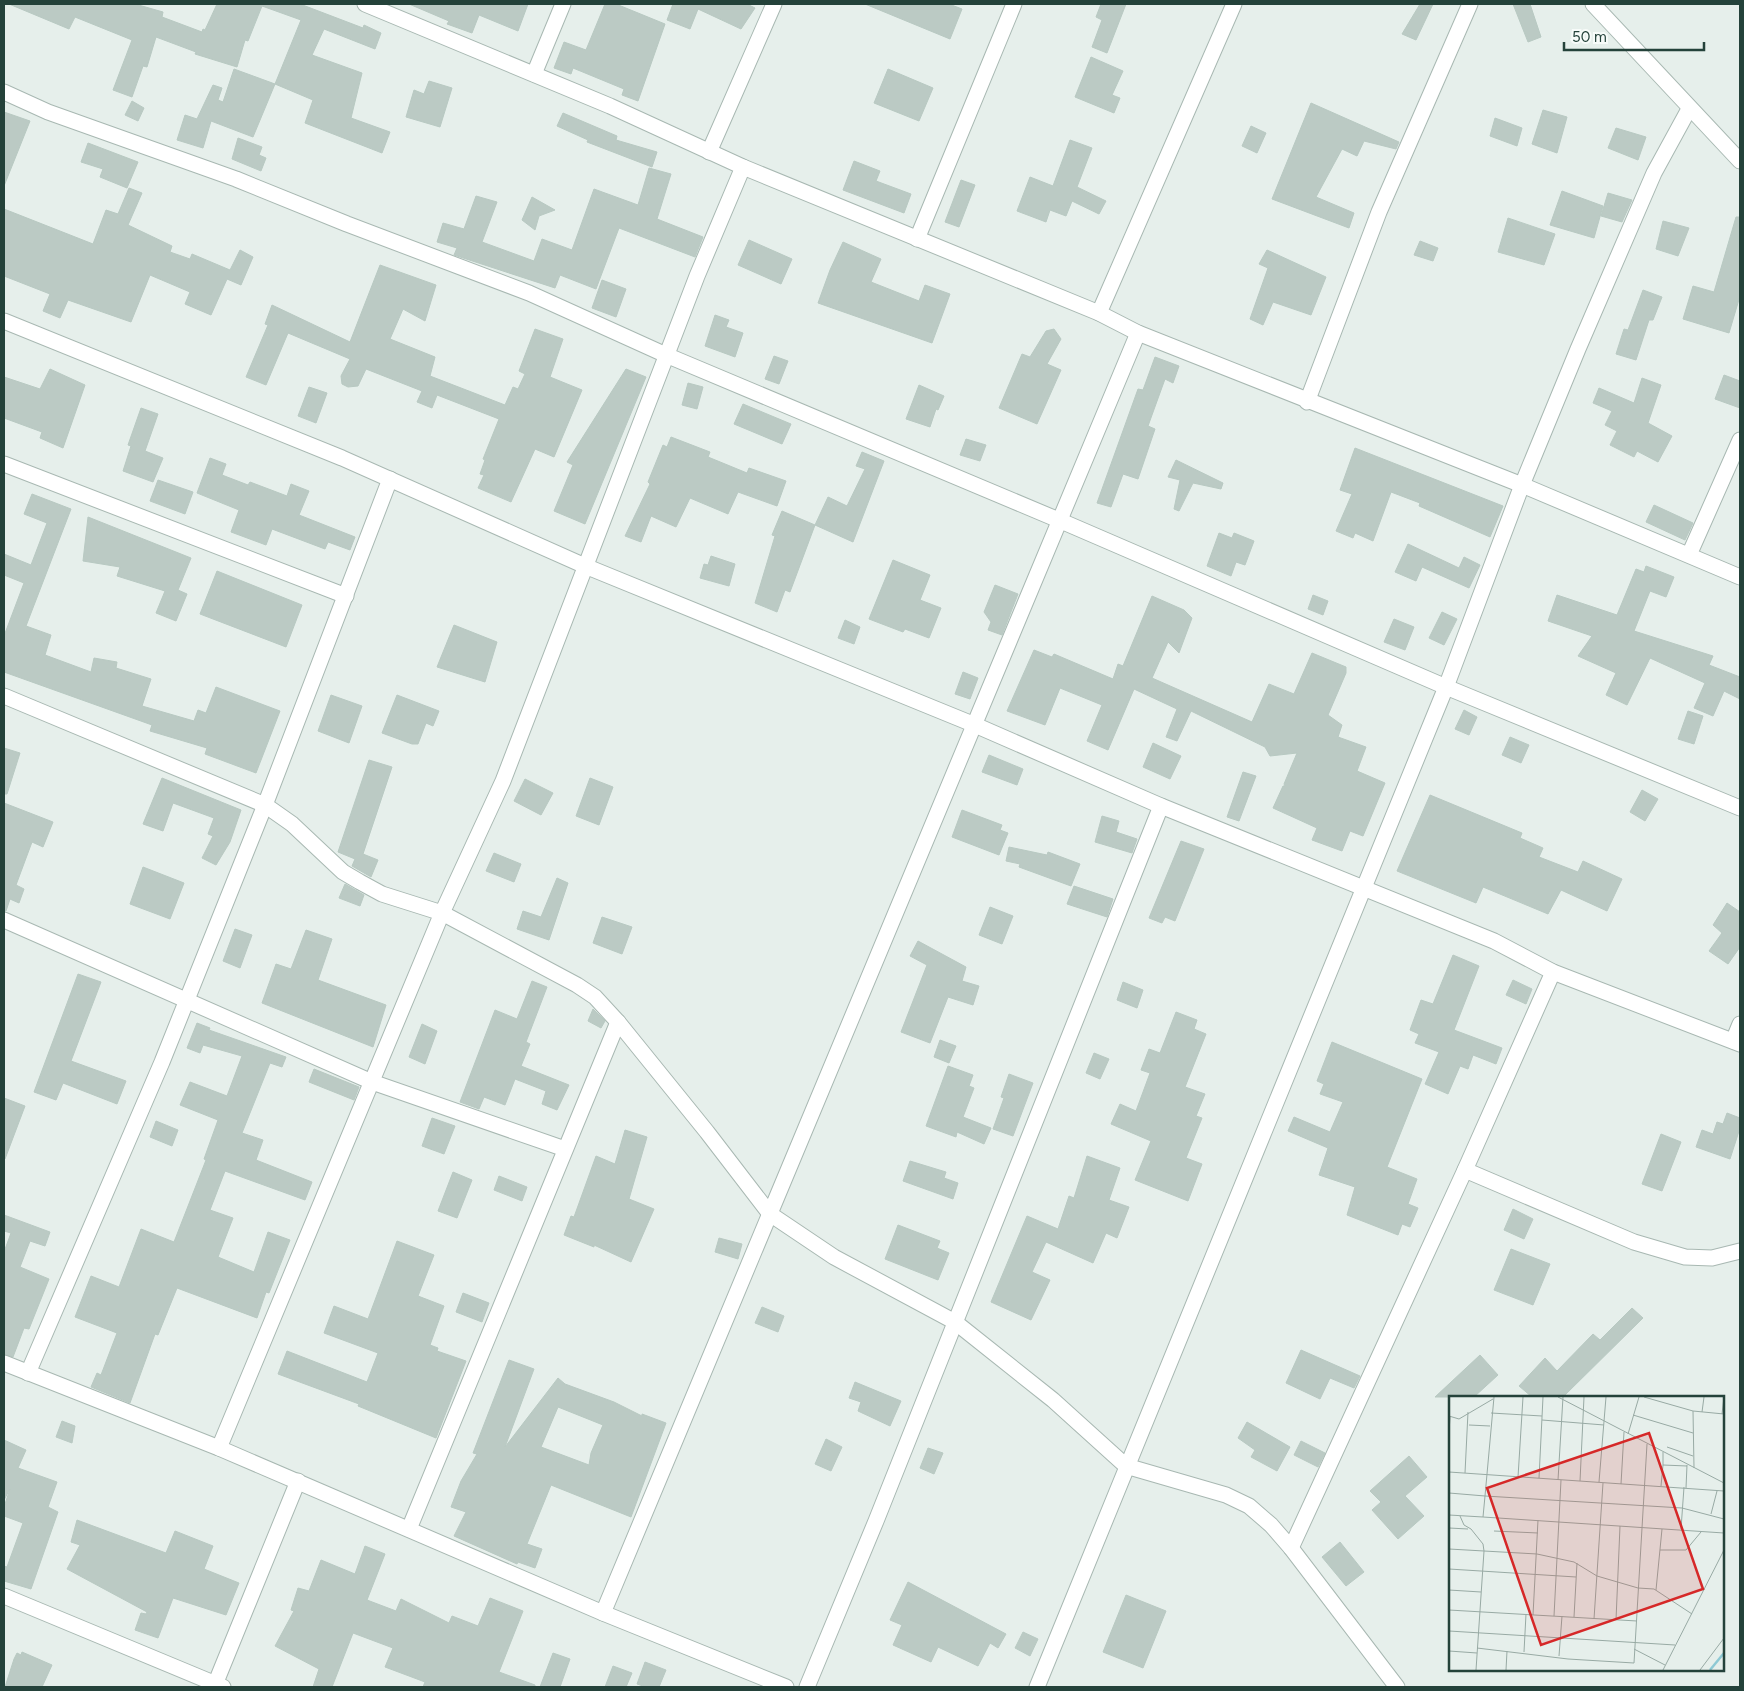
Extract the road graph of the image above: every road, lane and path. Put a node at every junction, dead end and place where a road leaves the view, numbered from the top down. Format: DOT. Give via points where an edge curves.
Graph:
graph roads {
  1 [pos="365,4"];
  2 [pos="563,4"];
  3 [pos="774,4"];
  4 [pos="1014,4"];
  5 [pos="1234,4"];
  6 [pos="1470,4"];
  7 [pos="1593,4"];
  8 [pos="534,74"];
  9 [pos="4,92"];
  10 [pos="1689,108"];
  11 [pos="709,152"];
  12 [pos="1740,161"];
  13 [pos="743,167"];
  14 [pos="917,239"];
  15 [pos="1099,314"];
  16 [pos="4,321"];
  17 [pos="1138,333"];
  18 [pos="666,356"];
  19 [pos="1307,402"];
  20 [pos="1740,440"];
  21 [pos="4,464"];
  22 [pos="390,479"];
  23 [pos="1522,485"];
  24 [pos="1060,521"];
  25 [pos="1689,555"];
  26 [pos="585,566"];
  27 [pos="1740,576"];
  28 [pos="346,596"];
  29 [pos="1446,688"];
  30 [pos="4,696"];
  31 [pos="975,725"];
  32 [pos="265,805"];
  33 [pos="1161,806"];
  34 [pos="1740,808"];
  35 [pos="1362,889"];
  36 [pos="442,913"];
  37 [pos="4,920"];
  38 [pos="1553,972"];
  39 [pos="187,1001"];
  40 [pos="618,1022"];
  41 [pos="1740,1024"];
  42 [pos="1737,1043"];
  43 [pos="372,1082"];
  44 [pos="565,1149"];
  45 [pos="1465,1170"];
  46 [pos="770,1214"];
  47 [pos="1740,1251"];
  48 [pos="955,1322"];
  49 [pos="4,1363"];
  50 [pos="28,1373"];
  51 [pos="219,1448"];
  52 [pos="1126,1466"];
  53 [pos="298,1482"];
  54 [pos="409,1529"];
  55 [pos="1291,1548"];
  56 [pos="4,1596"];
  57 [pos="602,1613"];
  58 [pos="217,1686"];
  59 [pos="786,1687"];
  60 [pos="808,1687"];
  61 [pos="1037,1687"];
  62 [pos="1397,1687"];
  1 -- 8 [label="street"];
  2 -- 8 [label="street"];
  3 -- 11 [label="street"];
  4 -- 14 [label="street"];
  5 -- 15 [label="street"];
  6 -- 19 [label="street" via="1379,212"];
  7 -- 10 [label="street"];
  8 -- 11 [label="street"];
  9 -- 18 [label="street" via="48,112 236,179 529,293"];
  10 -- 12 [label="street"];
  10 -- 23 [label="street" via="1654,173"];
  11 -- 13 [label="street"];
  13 -- 14 [label="street"];
  13 -- 18 [label="street"];
  14 -- 15 [label="street"];
  15 -- 17 [label="street"];
  16 -- 22 [label="street"];
  17 -- 19 [label="street"];
  17 -- 24 [label="street"];
  18 -- 24 [label="street"];
  18 -- 26 [label="street"];
  19 -- 23 [label="street"];
  20 -- 25 [label="street"];
  21 -- 28 [label="street"];
  22 -- 26 [label="street"];
  22 -- 28 [label="street"];
  23 -- 25 [label="street"];
  23 -- 29 [label="street"];
  24 -- 29 [label="street"];
  24 -- 31 [label="street"];
  25 -- 27 [label="street"];
  26 -- 31 [label="street"];
  26 -- 36 [label="street" via="503,781"];
  28 -- 32 [label="street"];
  29 -- 34 [label="street"];
  29 -- 35 [label="street"];
  30 -- 32 [label="street"];
  31 -- 33 [label="street"];
  31 -- 46 [label="street"];
  32 -- 36 [label="street" via="292,824 343,872 382,894"];
  32 -- 39 [label="street"];
  33 -- 35 [label="street"];
  33 -- 48 [label="street"];
  35 -- 38 [label="street" via="1494,942"];
  35 -- 52 [label="street"];
  36 -- 40 [label="street" via="577,985 595,997"];
  36 -- 43 [label="street"];
  37 -- 39 [label="street"];
  38 -- 42 [label="street"];
  38 -- 45 [label="street"];
  39 -- 43 [label="street"];
  39 -- 50 [label="street"];
  40 -- 44 [label="street"];
  40 -- 46 [label="street"];
  41 -- 42 [label="street"];
  43 -- 44 [label="street"];
  43 -- 51 [label="street"];
  44 -- 54 [label="street"];
  45 -- 47 [label="street" via="1643,1245 1684,1257 1712,1258"];
  45 -- 55 [label="street"];
  46 -- 48 [label="street" via="834,1257"];
  46 -- 57 [label="street"];
  48 -- 52 [label="street" via="1053,1400"];
  48 -- 60 [label="street"];
  49 -- 50 [label="street"];
  50 -- 51 [label="street"];
  51 -- 53 [label="street"];
  52 -- 55 [label="street" via="1226,1495 1249,1506"];
  52 -- 61 [label="street"];
  53 -- 54 [label="street"];
  53 -- 58 [label="street"];
  54 -- 57 [label="street"];
  55 -- 62 [label="street"];
  56 -- 58 [label="street"];
  57 -- 59 [label="street"];
}
